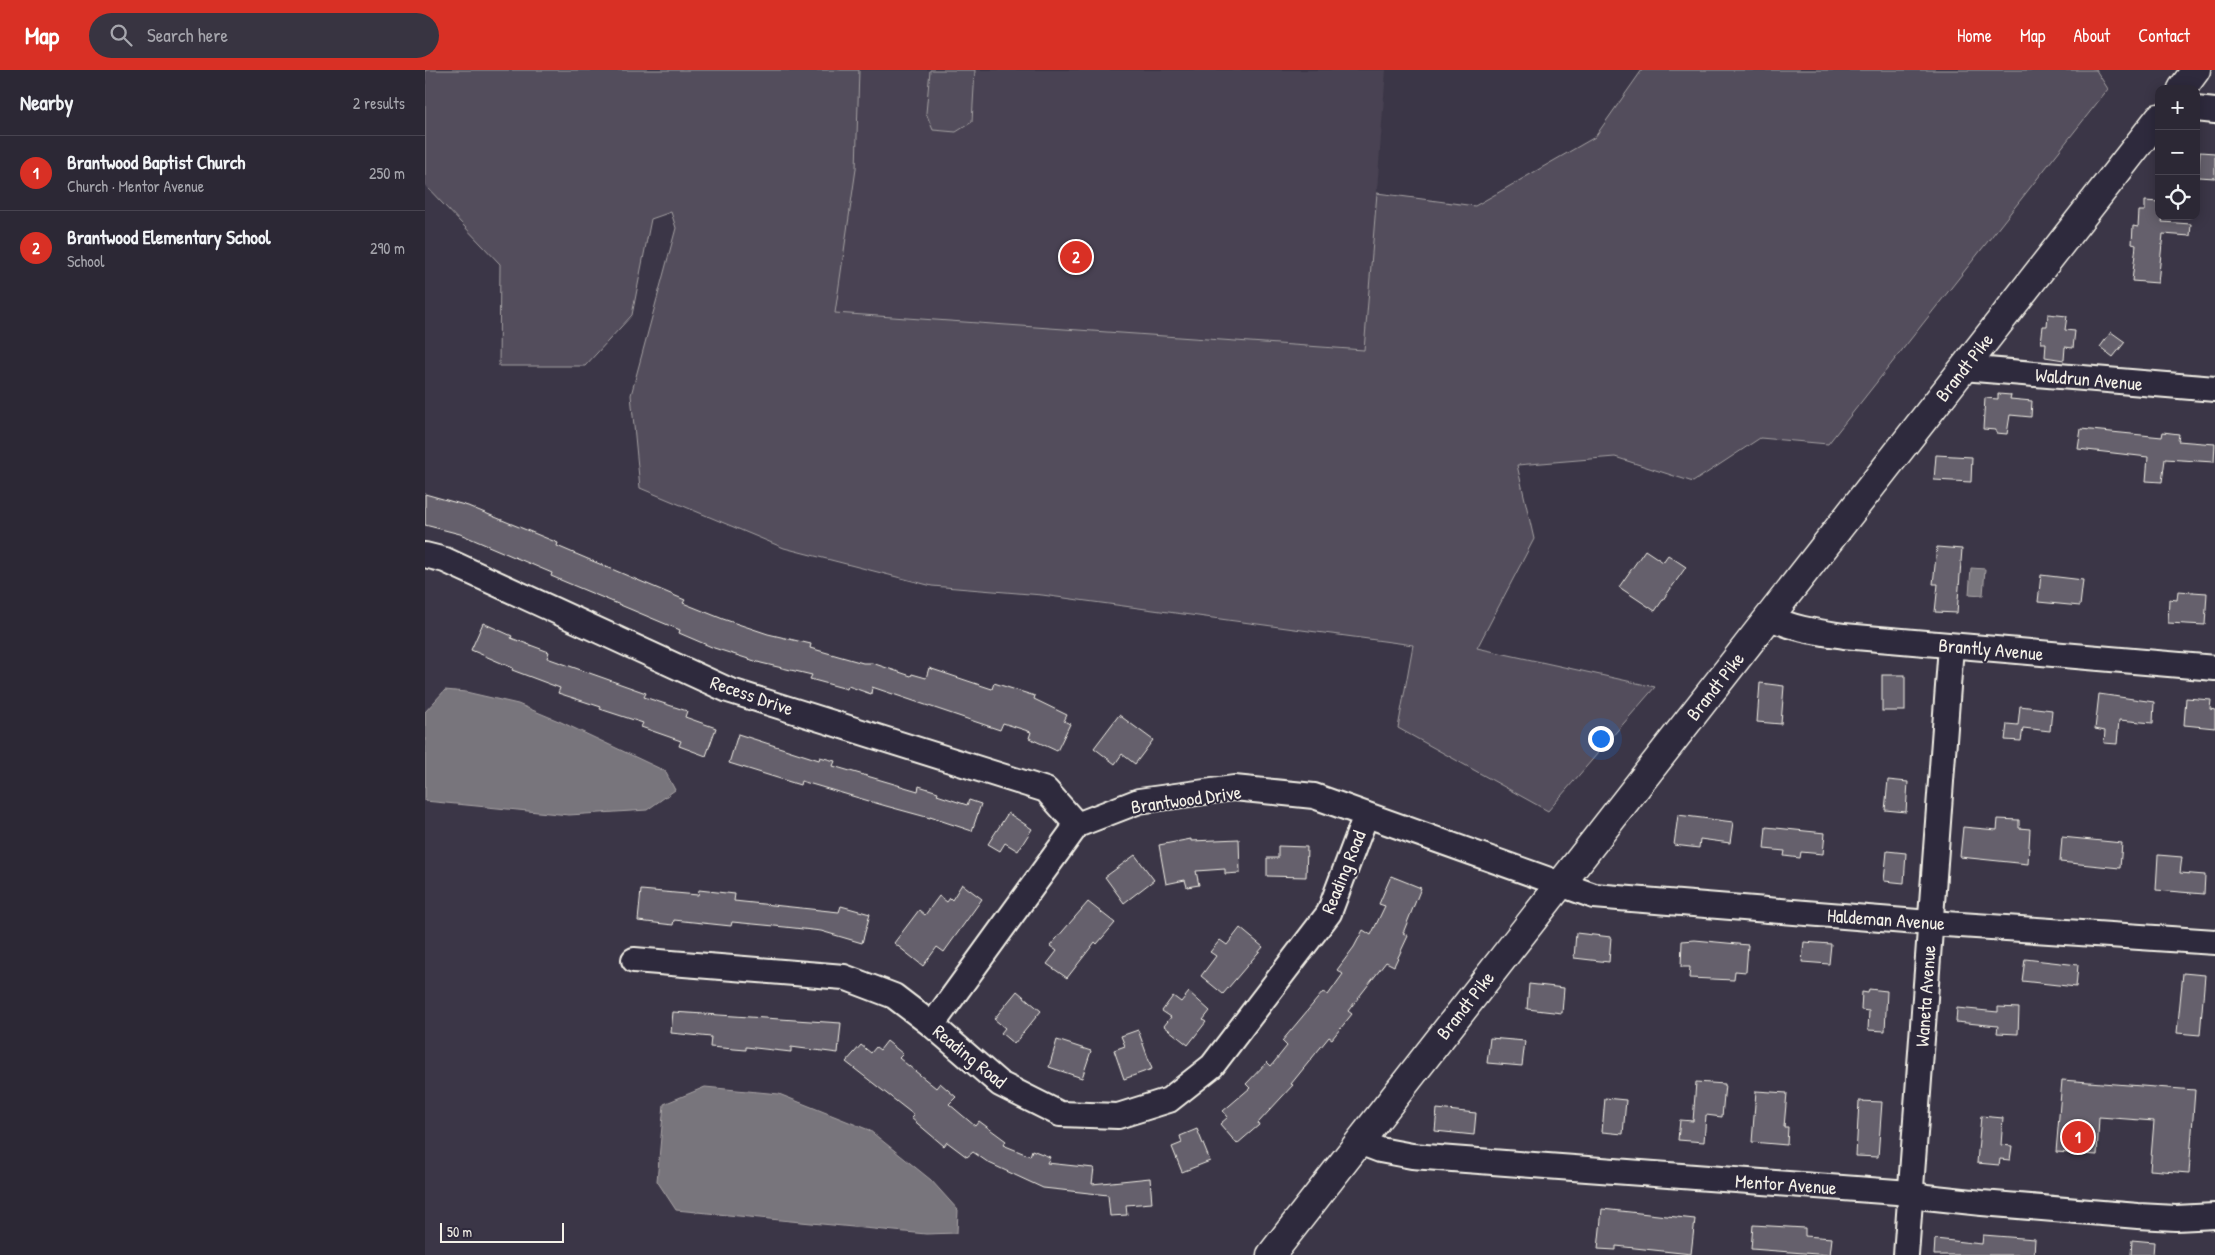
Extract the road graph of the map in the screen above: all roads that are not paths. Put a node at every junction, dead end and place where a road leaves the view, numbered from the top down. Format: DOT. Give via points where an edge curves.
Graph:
graph roads {
  1 [pos="2197,70"];
  2 [pos="2185,85"];
  3 [pos="2200,109"];
  4 [pos="2215,111"];
  5 [pos="2155,123"];
  6 [pos="1963,368"];
  7 [pos="2215,389"];
  8 [pos="425,555"];
  9 [pos="1769,618"];
  10 [pos="1951,646"];
  11 [pos="2215,668"];
  12 [pos="1366,815"];
  13 [pos="1077,825"];
  14 [pos="1560,884"];
  15 [pos="1930,923"];
  16 [pos="2215,942"];
  17 [pos="635,960"];
  18 [pos="932,1025"];
  19 [pos="1359,1142"];
  20 [pos="1910,1193"];
  21 [pos="2215,1212"];
  22 [pos="1271,1255"];
  23 [pos="1906,1255"];
  1 -- 2 [label="main road"];
  3 -- 4 [label="street"];
  5 -- 6 [label="main road, Brandt Pike"];
  6 -- 7 [label="street, Waldrun Avenue"];
  6 -- 9 [label="main road, Brandt Pike"];
  8 -- 13 [label="street, Recess Drive" via="445,560 728,690 1046,790"];
  9 -- 10 [label="street, Brantly Avenue" via="1802,630"];
  9 -- 14 [label="main road, Brandt Pike"];
  10 -- 11 [label="street, Brantly Avenue"];
  10 -- 15 [label="street, Waneta Avenue"];
  12 -- 13 [label="street, Brantwood Drive" via="1314,796 1234,788 1139,801"];
  12 -- 14 [label="street, Brantwood Drive"];
  12 -- 18 [label="street, Reading Road" via="1329,913 1212,1066 1169,1100 1118,1116 1060,1114 1000,1084"];
  13 -- 18 [label="street"];
  14 -- 15 [label="street, Haldeman Avenue" via="1594,896"];
  14 -- 19 [label="main road, Brandt Pike"];
  15 -- 16 [label="street, Haldeman Avenue"];
  15 -- 20 [label="street, Waneta Avenue"];
  17 -- 18 [label="street, Reading Road" via="845,977 895,996"];
  19 -- 20 [label="street, Mentor Avenue" via="1379,1150 1412,1156"];
  19 -- 22 [label="main road, Brandt Pike"];
  20 -- 21 [label="street, Mentor Avenue" via="1963,1201 2138,1216 2176,1218"];
  20 -- 23 [label="street, Waneta Avenue"];
}
